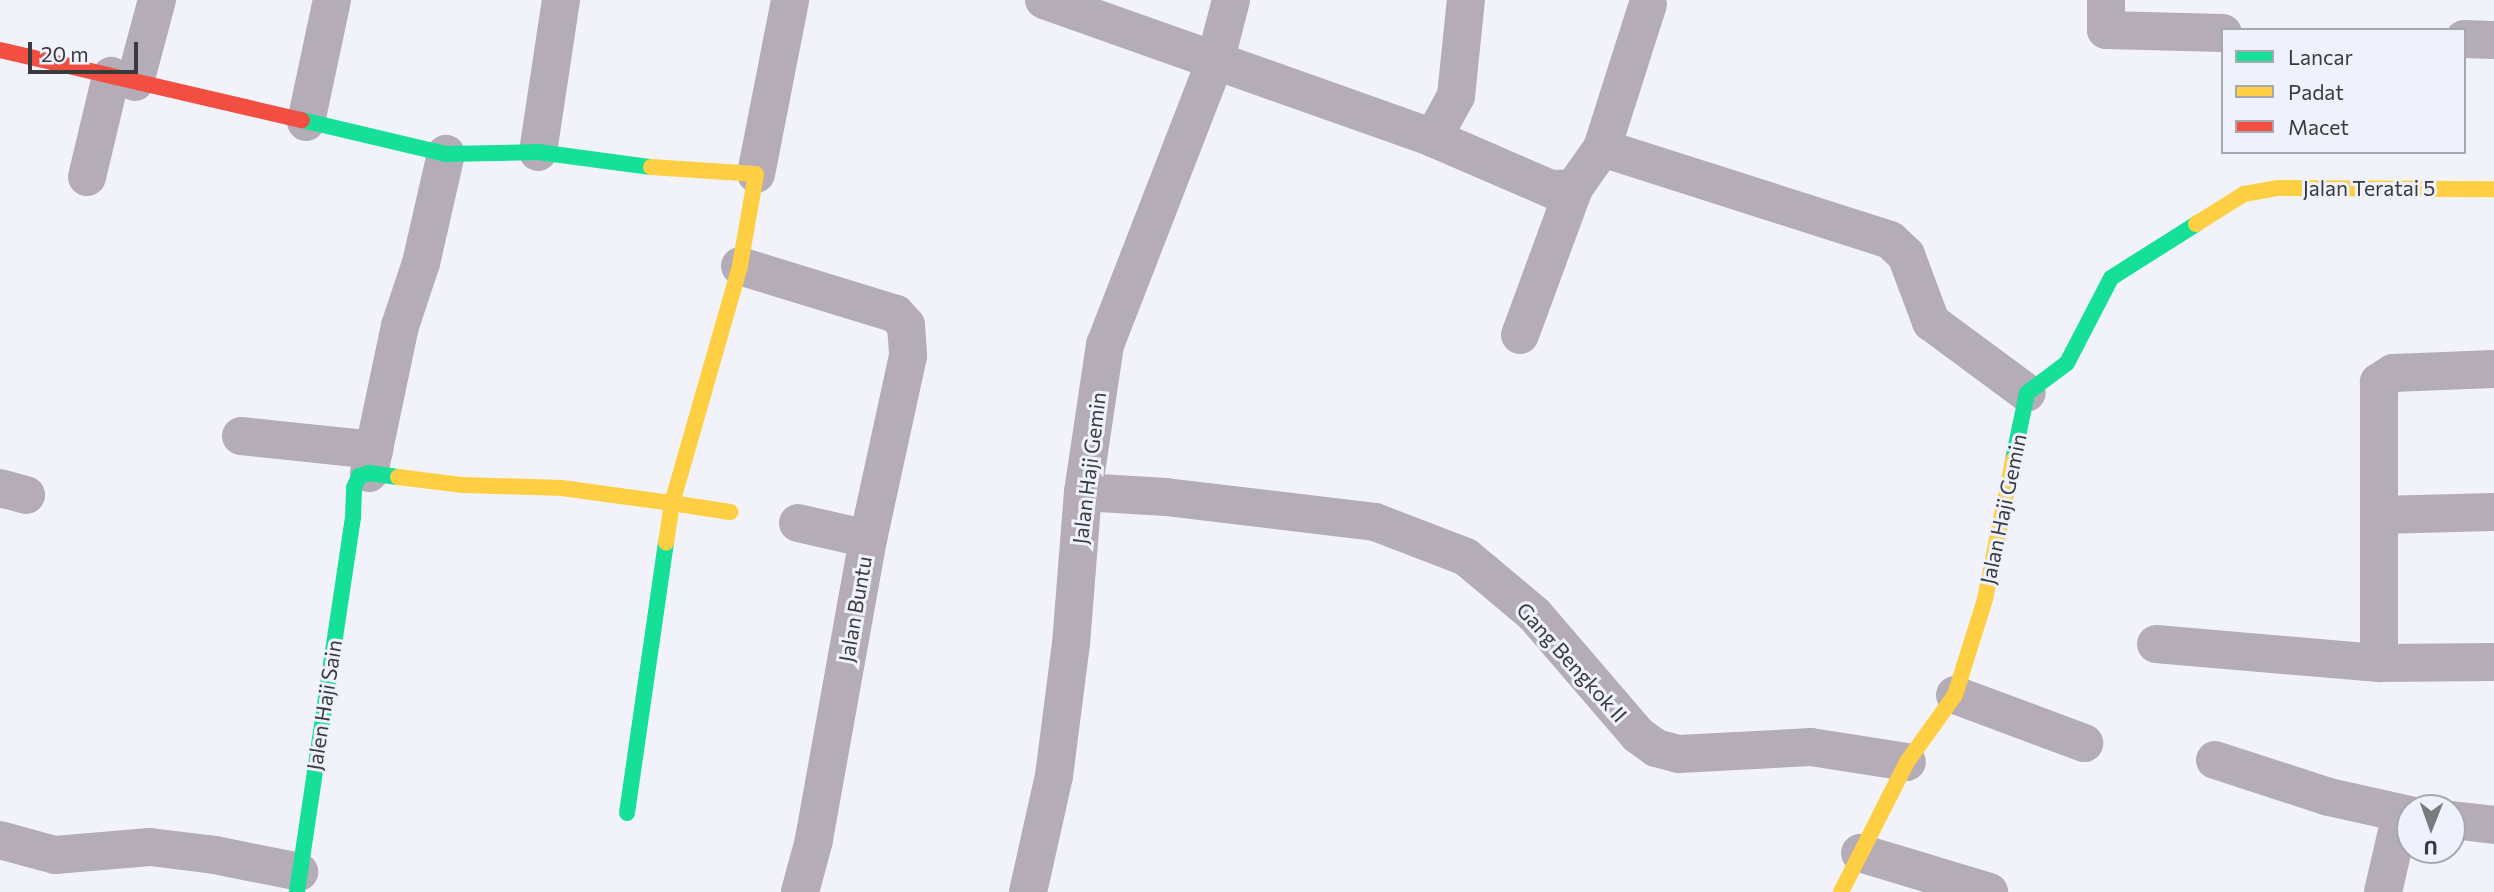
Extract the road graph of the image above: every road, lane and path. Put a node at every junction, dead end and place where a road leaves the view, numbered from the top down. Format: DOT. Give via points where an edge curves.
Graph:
graph roads {
  1 [pos="157,0"];
  2 [pos="332,0"];
  3 [pos="561,0"];
  4 [pos="790,0"];
  5 [pos="1045,0"];
  6 [pos="1231,0"];
  7 [pos="1466,0"];
  8 [pos="1648,4"];
  9 [pos="2106,15"];
  10 [pos="2221,33"];
  11 [pos="2466,39"];
  12 [pos="2494,40"];
  13 [pos="0,50"];
  14 [pos="1215,62"];
  15 [pos="123,79"];
  16 [pos="306,122"];
  17 [pos="1433,138"];
  18 [pos="1602,148"];
  19 [pos="538,152"];
  20 [pos="446,154"];
  21 [pos="756,174"];
  22 [pos="87,177"];
  23 [pos="1574,188"];
  24 [pos="2494,189"];
  25 [pos="740,266"];
  26 [pos="1520,335"];
  27 [pos="2494,369"];
  28 [pos="2027,393"];
  29 [pos="241,436"];
  30 [pos="371,462"];
  31 [pos="1083,492"];
  32 [pos="672,503"];
  33 [pos="730,512"];
  34 [pos="2494,512"];
  35 [pos="2379,515"];
  36 [pos="798,523"];
  37 [pos="868,539"];
  38 [pos="2156,644"];
  39 [pos="2494,662"];
  40 [pos="2379,663"];
  41 [pos="1955,695"];
  42 [pos="2084,743"];
  43 [pos="2215,760"];
  44 [pos="1907,762"];
  45 [pos="627,813"];
  46 [pos="2396,813"];
  47 [pos="2466,822"];
  48 [pos="2494,825"];
  49 [pos="0,840"];
  50 [pos="2396,850"];
  51 [pos="1860,853"];
  52 [pos="298,882"];
  53 [pos="800,892"];
  54 [pos="1028,892"];
  55 [pos="1841,892"];
  56 [pos="1989,892"];
  57 [pos="2384,892"];
  1 -- 15 [label="street"];
  2 -- 16 [label="street"];
  3 -- 19 [label="street"];
  4 -- 21 [label="street"];
  5 -- 14 [label="street"];
  6 -- 14 [label="street, Jalan Haji Gemin"];
  7 -- 17 [label="street" via="1456,96"];
  8 -- 18 [label="street"];
  9 -- 10 [label="street"];
  11 -- 12 [label="street"];
  13 -- 15 [label="street"];
  14 -- 17 [label="street"];
  14 -- 31 [label="street, Jalan Haji Gemin" via="1104,345"];
  15 -- 16 [label="street"];
  15 -- 22 [label="street"];
  16 -- 20 [label="street"];
  17 -- 23 [label="street" via="1551,189"];
  18 -- 23 [label="street"];
  18 -- 28 [label="street" via="1889,240 1906,255 1931,322"];
  19 -- 20 [label="street"];
  19 -- 21 [label="street" via="665,169"];
  20 -- 30 [label="street" via="421,262 400,326"];
  21 -- 25 [label="street"];
  23 -- 26 [label="street"];
  24 -- 28 [label="street, Jalan Teratai 5" via="2278,188 2244,194 2110,278 2067,363"];
  25 -- 32 [label="street"];
  25 -- 37 [label="street, Jalan Buntu" via="895,314 906,325 908,356"];
  27 -- 35 [label="street" via="2393,373 2379,382"];
  28 -- 41 [label="street, Jalan Haji Gemin" via="1985,599"];
  29 -- 30 [label="street"];
  30 -- 32 [label="street" via="462,485 562,488"];
  30 -- 52 [label="street, Jalen Haji Sain" via="354,488"];
  31 -- 44 [label="street, Gang Bengkok II" via="1166,496 1376,522 1466,557 1534,614 1638,735 1656,748 1679,754 1811,747"];
  31 -- 54 [label="street, Jalan Haji Gemin" via="1071,644 1054,776"];
  32 -- 33 [label="street"];
  32 -- 45 [label="street"];
  34 -- 35 [label="street"];
  35 -- 40 [label="street"];
  36 -- 37 [label="street"];
  37 -- 53 [label="street, Jalan Buntu" via="814,840"];
  38 -- 40 [label="street"];
  39 -- 40 [label="street"];
  41 -- 42 [label="street"];
  41 -- 44 [label="street, Jalan Haji Gemin"];
  43 -- 46 [label="street" via="2329,797"];
  44 -- 51 [label="street, Jalan Haji Gemin"];
  47 -- 48 [label="street"];
  49 -- 52 [label="street" via="55,855 150,847 215,855"];
  50 -- 57 [label="street"];
  51 -- 55 [label="street, Jalan Haji Gemin"];
  51 -- 56 [label="street"];
}
